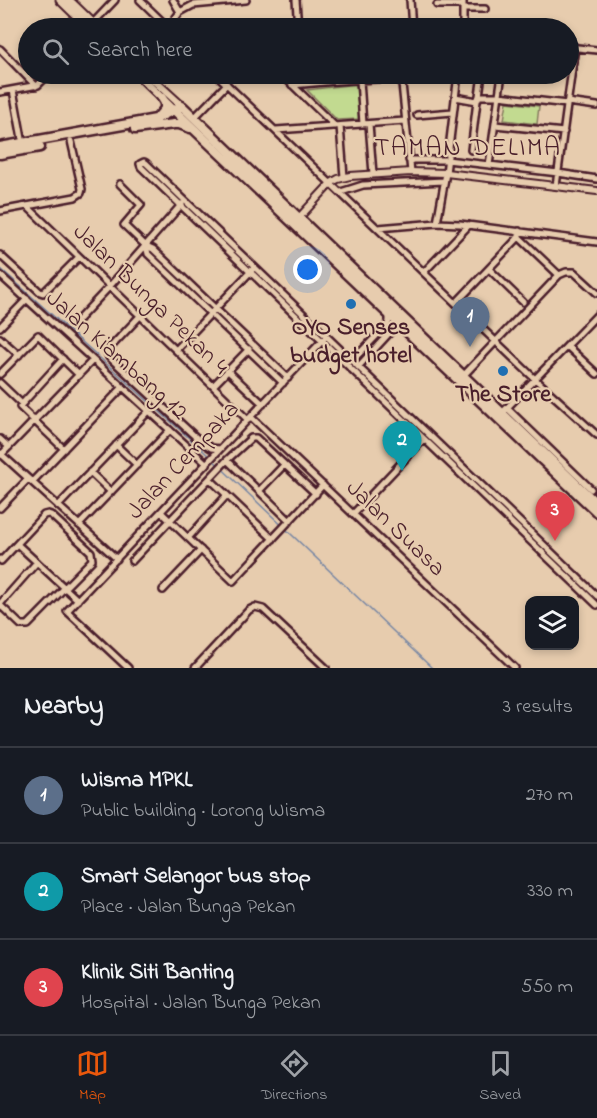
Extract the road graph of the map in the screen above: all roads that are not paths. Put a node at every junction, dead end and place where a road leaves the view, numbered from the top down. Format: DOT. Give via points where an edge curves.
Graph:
graph roads {
  1 [pos="60,0"];
  2 [pos="69,0"];
  3 [pos="115,0"];
  4 [pos="140,0"];
  5 [pos="173,0"];
  6 [pos="246,0"];
  7 [pos="296,0"];
  8 [pos="410,0"];
  9 [pos="215,1"];
  10 [pos="437,5"];
  11 [pos="463,5"];
  12 [pos="485,9"];
  13 [pos="180,12"];
  14 [pos="83,18"];
  15 [pos="86,18"];
  16 [pos="101,18"];
  17 [pos="159,18"];
  18 [pos="176,18"];
  19 [pos="297,18"];
  20 [pos="411,18"];
  21 [pos="579,48"];
  22 [pos="0,49"];
  23 [pos="597,50"];
  24 [pos="18,68"];
  25 [pos="147,84"];
  26 [pos="157,84"];
  27 [pos="227,84"];
  28 [pos="292,84"];
  29 [pos="361,84"];
  30 [pos="402,84"];
  31 [pos="457,84"];
  32 [pos="480,84"];
  33 [pos="501,84"];
  34 [pos="569,84"];
  35 [pos="36,86"];
  36 [pos="13,90"];
  37 [pos="0,92"];
  38 [pos="499,96"];
  39 [pos="455,97"];
  40 [pos="162,98"];
  41 [pos="478,99"];
  42 [pos="567,103"];
  43 [pos="597,106"];
  44 [pos="184,112"];
  45 [pos="453,112"];
  46 [pos="417,115"];
  47 [pos="405,121"];
  48 [pos="160,122"];
  49 [pos="366,124"];
  50 [pos="495,125"];
  51 [pos="337,126"];
  52 [pos="196,130"];
  53 [pos="276,130"];
  54 [pos="564,132"];
  55 [pos="71,141"];
  56 [pos="0,147"];
  57 [pos="23,147"];
  58 [pos="471,150"];
  59 [pos="0,154"];
  60 [pos="409,160"];
  61 [pos="447,160"];
  62 [pos="489,165"];
  63 [pos="411,172"];
  64 [pos="446,173"];
  65 [pos="558,173"];
  66 [pos="373,174"];
  67 [pos="344,177"];
  68 [pos="597,179"];
  69 [pos="444,181"];
  70 [pos="331,183"];
  71 [pos="120,184"];
  72 [pos="556,186"];
  73 [pos="597,191"];
  74 [pos="341,192"];
  75 [pos="183,203"];
  76 [pos="27,206"];
  77 [pos="0,211"];
  78 [pos="296,221"];
  79 [pos="437,223"];
  80 [pos="469,225"];
  81 [pos="378,228"];
  82 [pos="519,234"];
  83 [pos="597,242"];
  84 [pos="146,246"];
  85 [pos="0,255"];
  86 [pos="78,256"];
  87 [pos="489,269"];
  88 [pos="253,270"];
  89 [pos="424,272"];
  90 [pos="0,275"];
  91 [pos="559,275"];
  92 [pos="110,287"];
  93 [pos="597,293"];
  94 [pos="27,299"];
  95 [pos="523,302"];
  96 [pos="456,303"];
  97 [pos="216,309"];
  98 [pos="211,314"];
  99 [pos="389,315"];
  100 [pos="140,316"];
  101 [pos="597,316"];
  102 [pos="77,321"];
  103 [pos="400,325"];
  104 [pos="0,327"];
  105 [pos="0,338"];
  106 [pos="325,339"];
  107 [pos="496,341"];
  108 [pos="253,345"];
  109 [pos="567,346"];
  110 [pos="176,350"];
  111 [pos="248,350"];
  112 [pos="19,355"];
  113 [pos="63,359"];
  114 [pos="93,360"];
  115 [pos="352,361"];
  116 [pos="358,367"];
  117 [pos="228,371"];
  118 [pos="0,374"];
  119 [pos="597,374"];
  120 [pos="79,375"];
  121 [pos="464,375"];
  122 [pos="288,378"];
  123 [pos="535,379"];
  124 [pos="0,383"];
  125 [pos="283,383"];
  126 [pos="213,386"];
  127 [pos="123,387"];
  128 [pos="263,404"];
  129 [pos="21,406"];
  130 [pos="149,411"];
  131 [pos="502,412"];
  132 [pos="249,418"];
  133 [pos="34,421"];
  134 [pos="170,430"];
  135 [pos="597,435"];
  136 [pos="0,439"];
  137 [pos="424,439"];
  138 [pos="116,445"];
  139 [pos="9,447"];
  140 [pos="64,449"];
  141 [pos="218,451"];
  142 [pos="1,454"];
  143 [pos="209,462"];
  144 [pos="226,462"];
  145 [pos="137,465"];
  146 [pos="284,465"];
  147 [pos="460,469"];
  148 [pos="90,472"];
  149 [pos="210,478"];
  150 [pos="30,480"];
  151 [pos="597,483"];
  152 [pos="323,485"];
  153 [pos="259,491"];
  154 [pos="111,492"];
  155 [pos="589,492"];
  156 [pos="316,494"];
  157 [pos="227,495"];
  158 [pos="597,504"];
  159 [pos="58,506"];
  160 [pos="0,508"];
  161 [pos="161,512"];
  162 [pos="597,512"];
  163 [pos="353,514"];
  164 [pos="170,521"];
  165 [pos="288,522"];
  166 [pos="80,525"];
  167 [pos="188,538"];
  168 [pos="273,539"];
  169 [pos="17,544"];
  170 [pos="201,550"];
  171 [pos="117,559"];
  172 [pos="1,560"];
  173 [pos="132,561"];
  174 [pos="37,562"];
  175 [pos="65,588"];
  176 [pos="163,590"];
  177 [pos="597,596"];
  178 [pos="78,600"];
  179 [pos="0,605"];
  180 [pos="597,605"];
  181 [pos="128,668"];
  182 [pos="195,668"];
  183 [pos="326,668"];
  184 [pos="515,668"];
  1 -- 14 [label="main road"];
  2 -- 15 [label="main road"];
  3 -- 16 [label="street"];
  4 -- 17 [label="street"];
  5 -- 13 [label="street"];
  6 -- 9 [label="street"];
  7 -- 19 [label="street"];
  8 -- 20 [label="street"];
  9 -- 13 [label="street"];
  10 -- 11 [label="street"];
  11 -- 12 [label="street"];
  13 -- 18 [label="street"];
  21 -- 23 [label="street"];
  22 -- 24 [label="street"];
  25 -- 40 [label="main road"];
  26 -- 44 [label="main road"];
  27 -- 44 [label="street"];
  27 -- 53 [label="street"];
  28 -- 51 [label="street"];
  29 -- 49 [label="street"];
  30 -- 47 [label="street"];
  31 -- 39 [label="street"];
  32 -- 41 [label="street"];
  33 -- 38 [label="street"];
  34 -- 42 [label="street"];
  35 -- 36 [label="street"];
  36 -- 37 [label="street"];
  36 -- 57 [label="street"];
  38 -- 41 [label="street"];
  38 -- 42 [label="street"];
  38 -- 50 [label="street"];
  39 -- 41 [label="street"];
  39 -- 45 [label="street"];
  40 -- 44 [label="main road"];
  40 -- 48 [label="highway" via="166,106"];
  41 -- 58 [label="street"];
  42 -- 43 [label="street"];
  42 -- 54 [label="street"];
  44 -- 48 [label="highway"];
  44 -- 52 [label="highway"];
  44 -- 78 [label="highway"];
  45 -- 46 [label="street"];
  45 -- 61 [label="street"];
  47 -- 49 [label="street"];
  47 -- 60 [label="street"];
  48 -- 52 [label="highway"];
  48 -- 55 [label="highway"];
  48 -- 57 [label="highway"];
  49 -- 51 [label="street"];
  49 -- 66 [label="street"];
  50 -- 54 [label="street"];
  50 -- 62 [label="street"];
  51 -- 53 [label="street"];
  51 -- 67 [label="street"];
  52 -- 78 [label="highway"];
  53 -- 70 [label="street"];
  54 -- 65 [label="street"];
  55 -- 57 [label="highway"];
  55 -- 76 [label="street" via="81,193"];
  56 -- 57 [label="highway"];
  57 -- 59 [label="highway"];
  60 -- 61 [label="street"];
  60 -- 63 [label="street"];
  61 -- 62 [label="street"];
  61 -- 64 [label="street"];
  62 -- 65 [label="street"];
  63 -- 64 [label="street"];
  63 -- 66 [label="street"];
  64 -- 69 [label="street"];
  64 -- 72 [label="street"];
  65 -- 68 [label="street"];
  65 -- 72 [label="street"];
  66 -- 67 [label="street"];
  67 -- 70 [label="street"];
  69 -- 74 [label="street" via="363,185"];
  69 -- 79 [label="street"];
  70 -- 74 [label="street"];
  70 -- 78 [label="street"];
  71 -- 84 [label="street" via="141,205 124,224"];
  72 -- 73 [label="street"];
  74 -- 81 [label="street"];
  75 -- 75 [label="street" via="141,167 140,164 146,163"];
  75 -- 84 [label="street"];
  75 -- 88 [label="street"];
  76 -- 77 [label="street"];
  76 -- 86 [label="street, Jalan Bunga Pekan 4"];
  78 -- 99 [label="highway"];
  78 -- 121 [label="highway"];
  79 -- 80 [label="street"];
  79 -- 81 [label="street"];
  80 -- 82 [label="street"];
  80 -- 89 [label="street"];
  81 -- 89 [label="street"];
  82 -- 83 [label="street"];
  82 -- 87 [label="street"];
  82 -- 91 [label="street"];
  84 -- 92 [label="street"];
  84 -- 97 [label="street"];
  84 -- 98 [label="street" via="148,254"];
  85 -- 86 [label="street" via="43,293"];
  86 -- 92 [label="street, Jalan Bunga Pekan 4"];
  87 -- 95 [label="street"];
  87 -- 96 [label="street"];
  88 -- 97 [label="street"];
  88 -- 106 [label="street"];
  89 -- 96 [label="street"];
  90 -- 94 [label="street, Jalan Kiambang 12"];
  91 -- 93 [label="street" via="574,272"];
  91 -- 107 [label="street"];
  92 -- 100 [label="street, Jalan Bunga Pekan 4"];
  92 -- 102 [label="street"];
  94 -- 104 [label="street"];
  94 -- 114 [label="street, Jalan Kiambang 12"];
  96 -- 107 [label="street"];
  97 -- 98 [label="street"];
  97 -- 108 [label="street"];
  98 -- 110 [label="street"];
  98 -- 111 [label="street"];
  99 -- 103 [label="highway"];
  99 -- 115 [label="street" via="388,324"];
  100 -- 110 [label="street, Jalan Bunga Pekan 4"];
  100 -- 141 [label="street" via="107,351 109,357 200,441"];
  101 -- 109 [label="street"];
  103 -- 116 [label="street"];
  103 -- 131 [label="highway"];
  105 -- 112 [label="street"];
  106 -- 115 [label="street"];
  106 -- 122 [label="street, Jalan Cempaka"];
  106 -- 137 [label="street"];
  107 -- 121 [label="street"];
  107 -- 123 [label="street"];
  108 -- 111 [label="street"];
  108 -- 122 [label="street"];
  109 -- 119 [label="street"];
  109 -- 123 [label="street"];
  110 -- 126 [label="street, Jalan Bunga Pekan 4"];
  111 -- 117 [label="street"];
  111 -- 125 [label="street"];
  112 -- 113 [label="street" via="38,335"];
  112 -- 118 [label="street"];
  113 -- 120 [label="street"];
  113 -- 129 [label="street"];
  114 -- 120 [label="street"];
  114 -- 127 [label="street, Jalan Kiambang 12"];
  115 -- 116 [label="street"];
  116 -- 147 [label="street"];
  117 -- 126 [label="street"];
  117 -- 128 [label="street"];
  120 -- 133 [label="street"];
  121 -- 131 [label="highway"];
  122 -- 125 [label="street, Jalan Cempaka"];
  123 -- 131 [label="street"];
  123 -- 135 [label="street"];
  124 -- 129 [label="street"];
  125 -- 128 [label="street, Jalan Cempaka"];
  126 -- 132 [label="street, Jalan Bunga Pekan 4"];
  127 -- 130 [label="street, Jalan Kiambang 12"];
  127 -- 140 [label="street"];
  128 -- 132 [label="street, Jalan Cempaka"];
  129 -- 133 [label="street"];
  130 -- 134 [label="street, Jalan Kiambang 12"];
  130 -- 138 [label="street"];
  131 -- 155 [label="highway"];
  131 -- 162 [label="highway"];
  132 -- 141 [label="street, Jalan Cempaka"];
  132 -- 152 [label="street, Jalan Suasa"];
  133 -- 139 [label="street"];
  133 -- 140 [label="street"];
  134 -- 143 [label="street, Jalan Kiambang 12"];
  134 -- 145 [label="street"];
  136 -- 139 [label="street"];
  137 -- 147 [label="street"];
  137 -- 163 [label="street"];
  138 -- 145 [label="street"];
  138 -- 148 [label="street"];
  139 -- 142 [label="street"];
  140 -- 150 [label="street"];
  141 -- 143 [label="street, Jalan Cempaka"];
  142 -- 150 [label="street"];
  143 -- 161 [label="street, Jalan Cempaka"];
  144 -- 146 [label="street" via="251,438 256,438"];
  144 -- 149 [label="street"];
  144 -- 153 [label="street"];
  145 -- 154 [label="street"];
  146 -- 153 [label="street"];
  146 -- 156 [label="street"];
  147 -- 177 [label="street"];
  147 -- 180 [label="street"];
  148 -- 154 [label="street"];
  148 -- 159 [label="street"];
  149 -- 157 [label="street"];
  149 -- 164 [label="street"];
  150 -- 159 [label="street"];
  150 -- 160 [label="street"];
  151 -- 155 [label="street"];
  152 -- 156 [label="street"];
  152 -- 163 [label="street, Jalan Suasa"];
  153 -- 165 [label="street"];
  154 -- 166 [label="street"];
  155 -- 158 [label="highway"];
  156 -- 165 [label="street"];
  157 -- 167 [label="street"];
  157 -- 168 [label="street"];
  159 -- 166 [label="street"];
  161 -- 164 [label="street"];
  161 -- 171 [label="street, Jalan Cempaka"];
  163 -- 184 [label="street, Jalan Suasa"];
  164 -- 167 [label="street"];
  164 -- 173 [label="street"];
  165 -- 168 [label="street"];
  166 -- 171 [label="street"];
  167 -- 170 [label="street"];
  168 -- 170 [label="street" via="233,581"];
  169 -- 172 [label="street"];
  169 -- 174 [label="street"];
  169 -- 175 [label="street" via="44,515 51,515 91,553 92,560"];
  170 -- 176 [label="street"];
  171 -- 178 [label="street, Jalan Cempaka"];
  174 -- 175 [label="street"];
  174 -- 179 [label="street"];
  175 -- 178 [label="street"];
  175 -- 179 [label="street" via="27,626"];
  178 -- 181 [label="street, Jalan Cempaka" via="67,611"];
  182 -- 183 [label="street" via="255,607 262,609"];
}
